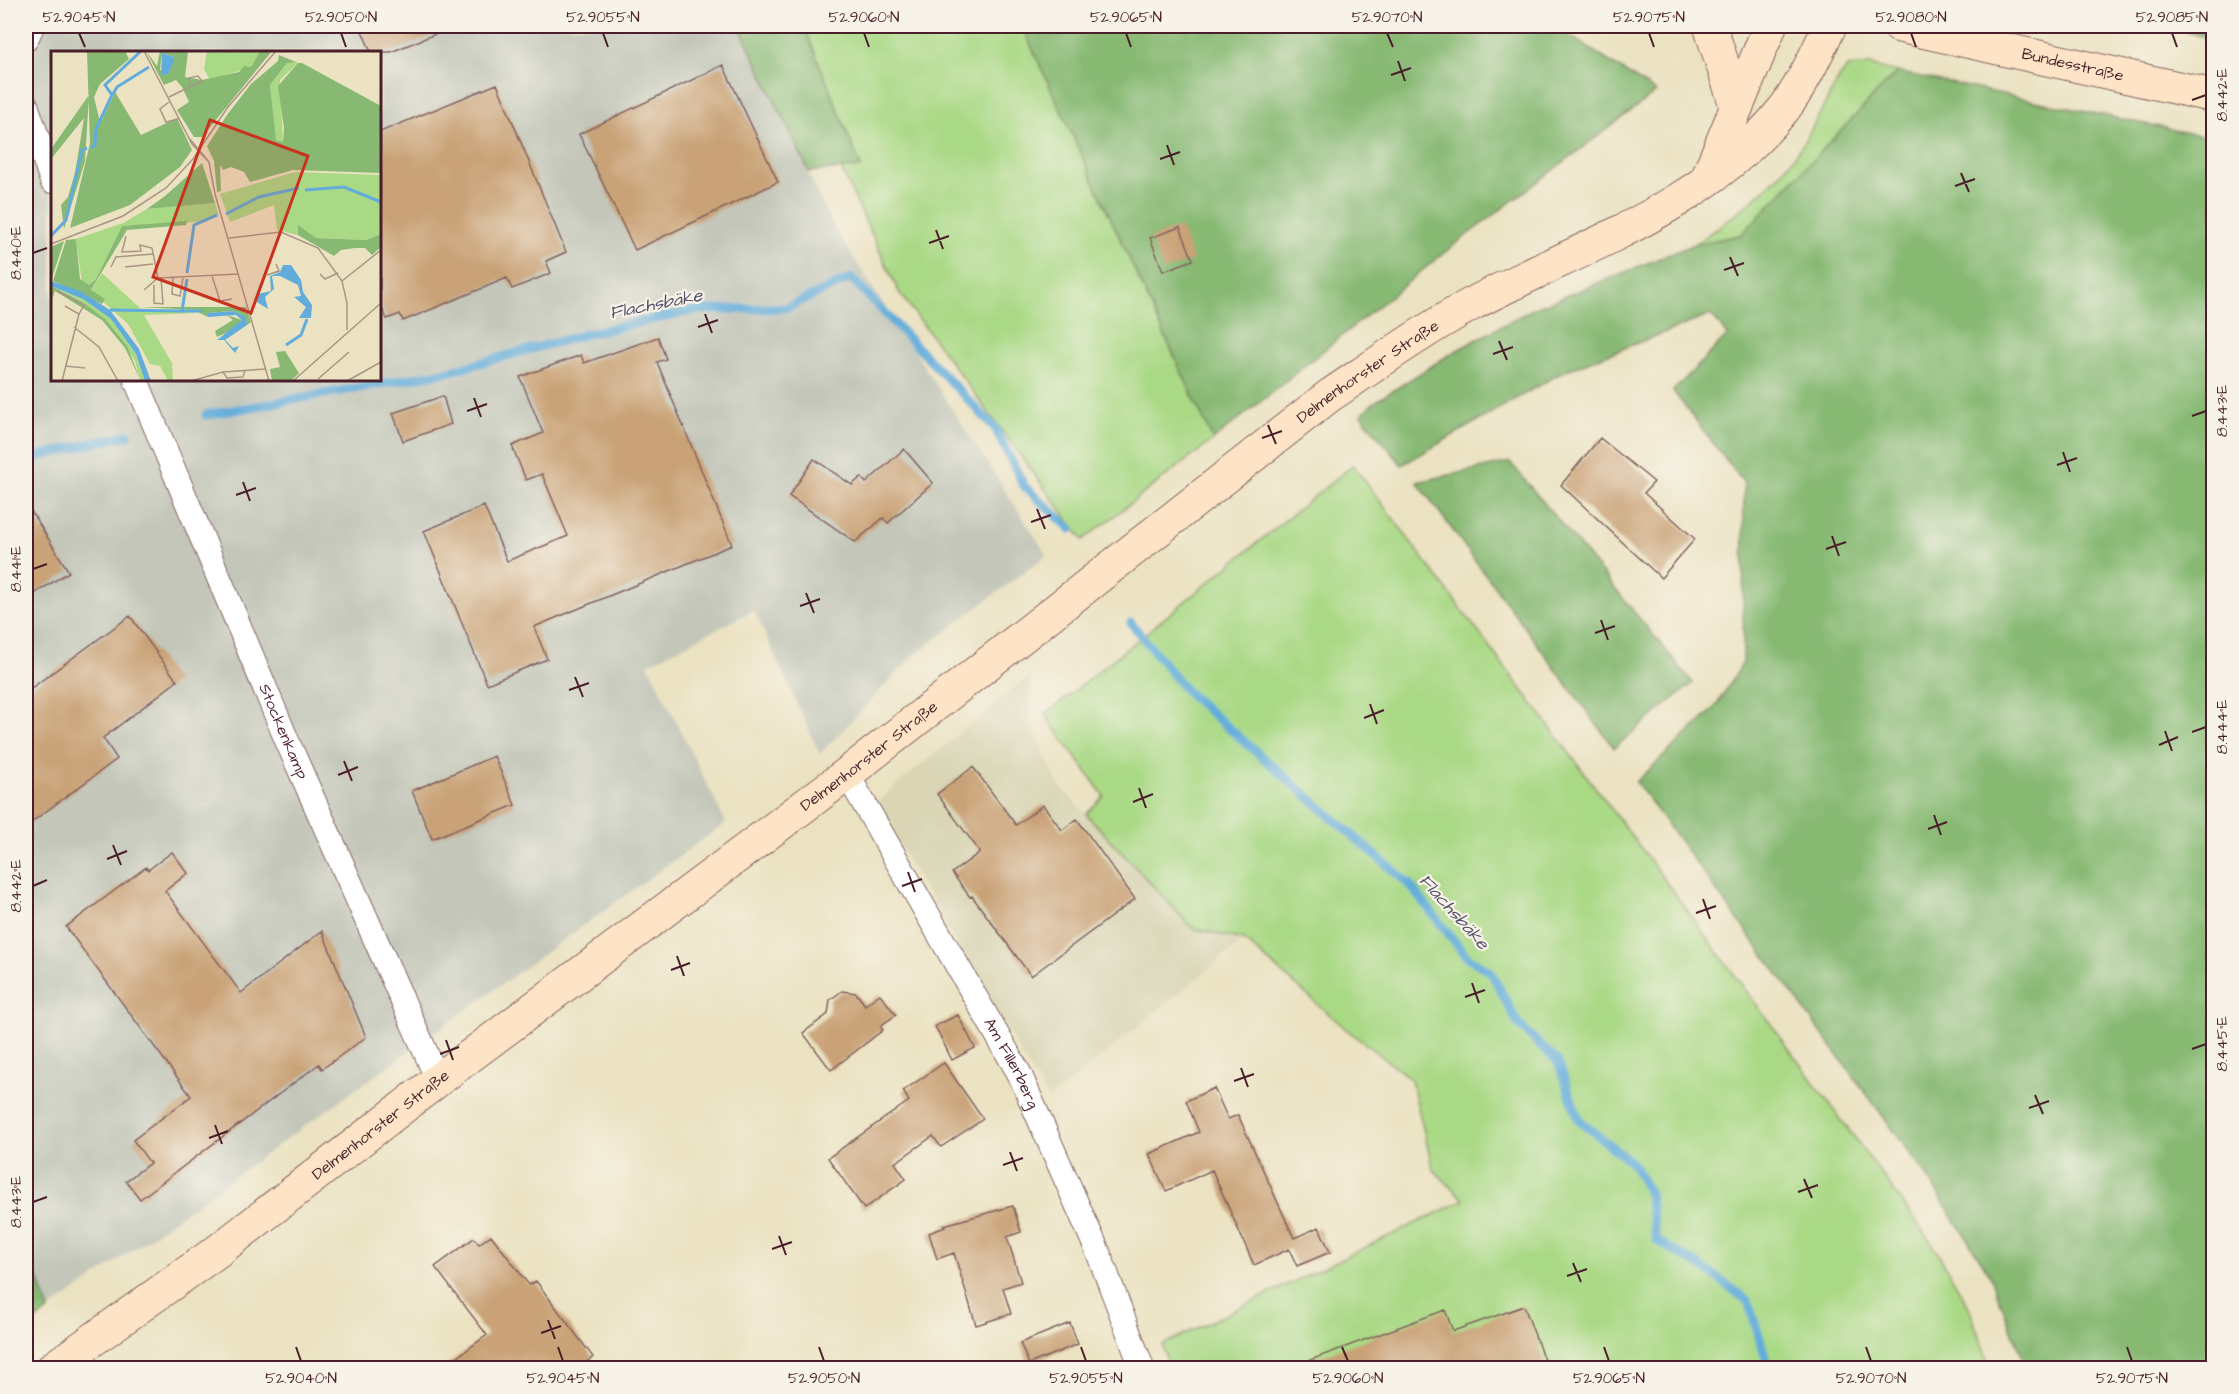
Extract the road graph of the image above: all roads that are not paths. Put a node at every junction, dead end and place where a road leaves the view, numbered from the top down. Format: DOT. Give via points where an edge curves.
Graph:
graph roads {
  1 [pos="32,26"];
  2 [pos="1710,26"];
  3 [pos="1770,26"];
  4 [pos="1830,26"];
  5 [pos="1899,26"];
  6 [pos="1936,29"];
  7 [pos="26,39"];
  8 [pos="2214,96"];
  9 [pos="26,105"];
  10 [pos="1736,105"];
  11 [pos="51,178"];
  12 [pos="1706,181"];
  13 [pos="136,381"];
  14 [pos="847,774"];
  15 [pos="438,1080"];
  16 [pos="53,1368"];
  17 [pos="1142,1368"];
  1 -- 7 [label="street"];
  2 -- 10 [label="main road"];
  3 -- 10 [label="main road"];
  4 -- 12 [label="main road, Delmenhorster Straße" via="1785,108 1757,139"];
  5 -- 6 [label="main road, Bundesstraße"];
  6 -- 8 [label="main road, Bundesstraße"];
  9 -- 11 [label="street"];
  10 -- 12 [label="main road"];
  12 -- 14 [label="main road, Delmenhorster Straße" via="1655,215 1468,307 1329,396"];
  13 -- 15 [label="street, Stockenkamp" via="288,743"];
  14 -- 15 [label="main road, Delmenhorster Straße"];
  14 -- 17 [label="street, Am Fillerberg" via="1020,1074 1098,1251"];
  15 -- 16 [label="main road, Delmenhorster Straße" via="219,1250"];
}
